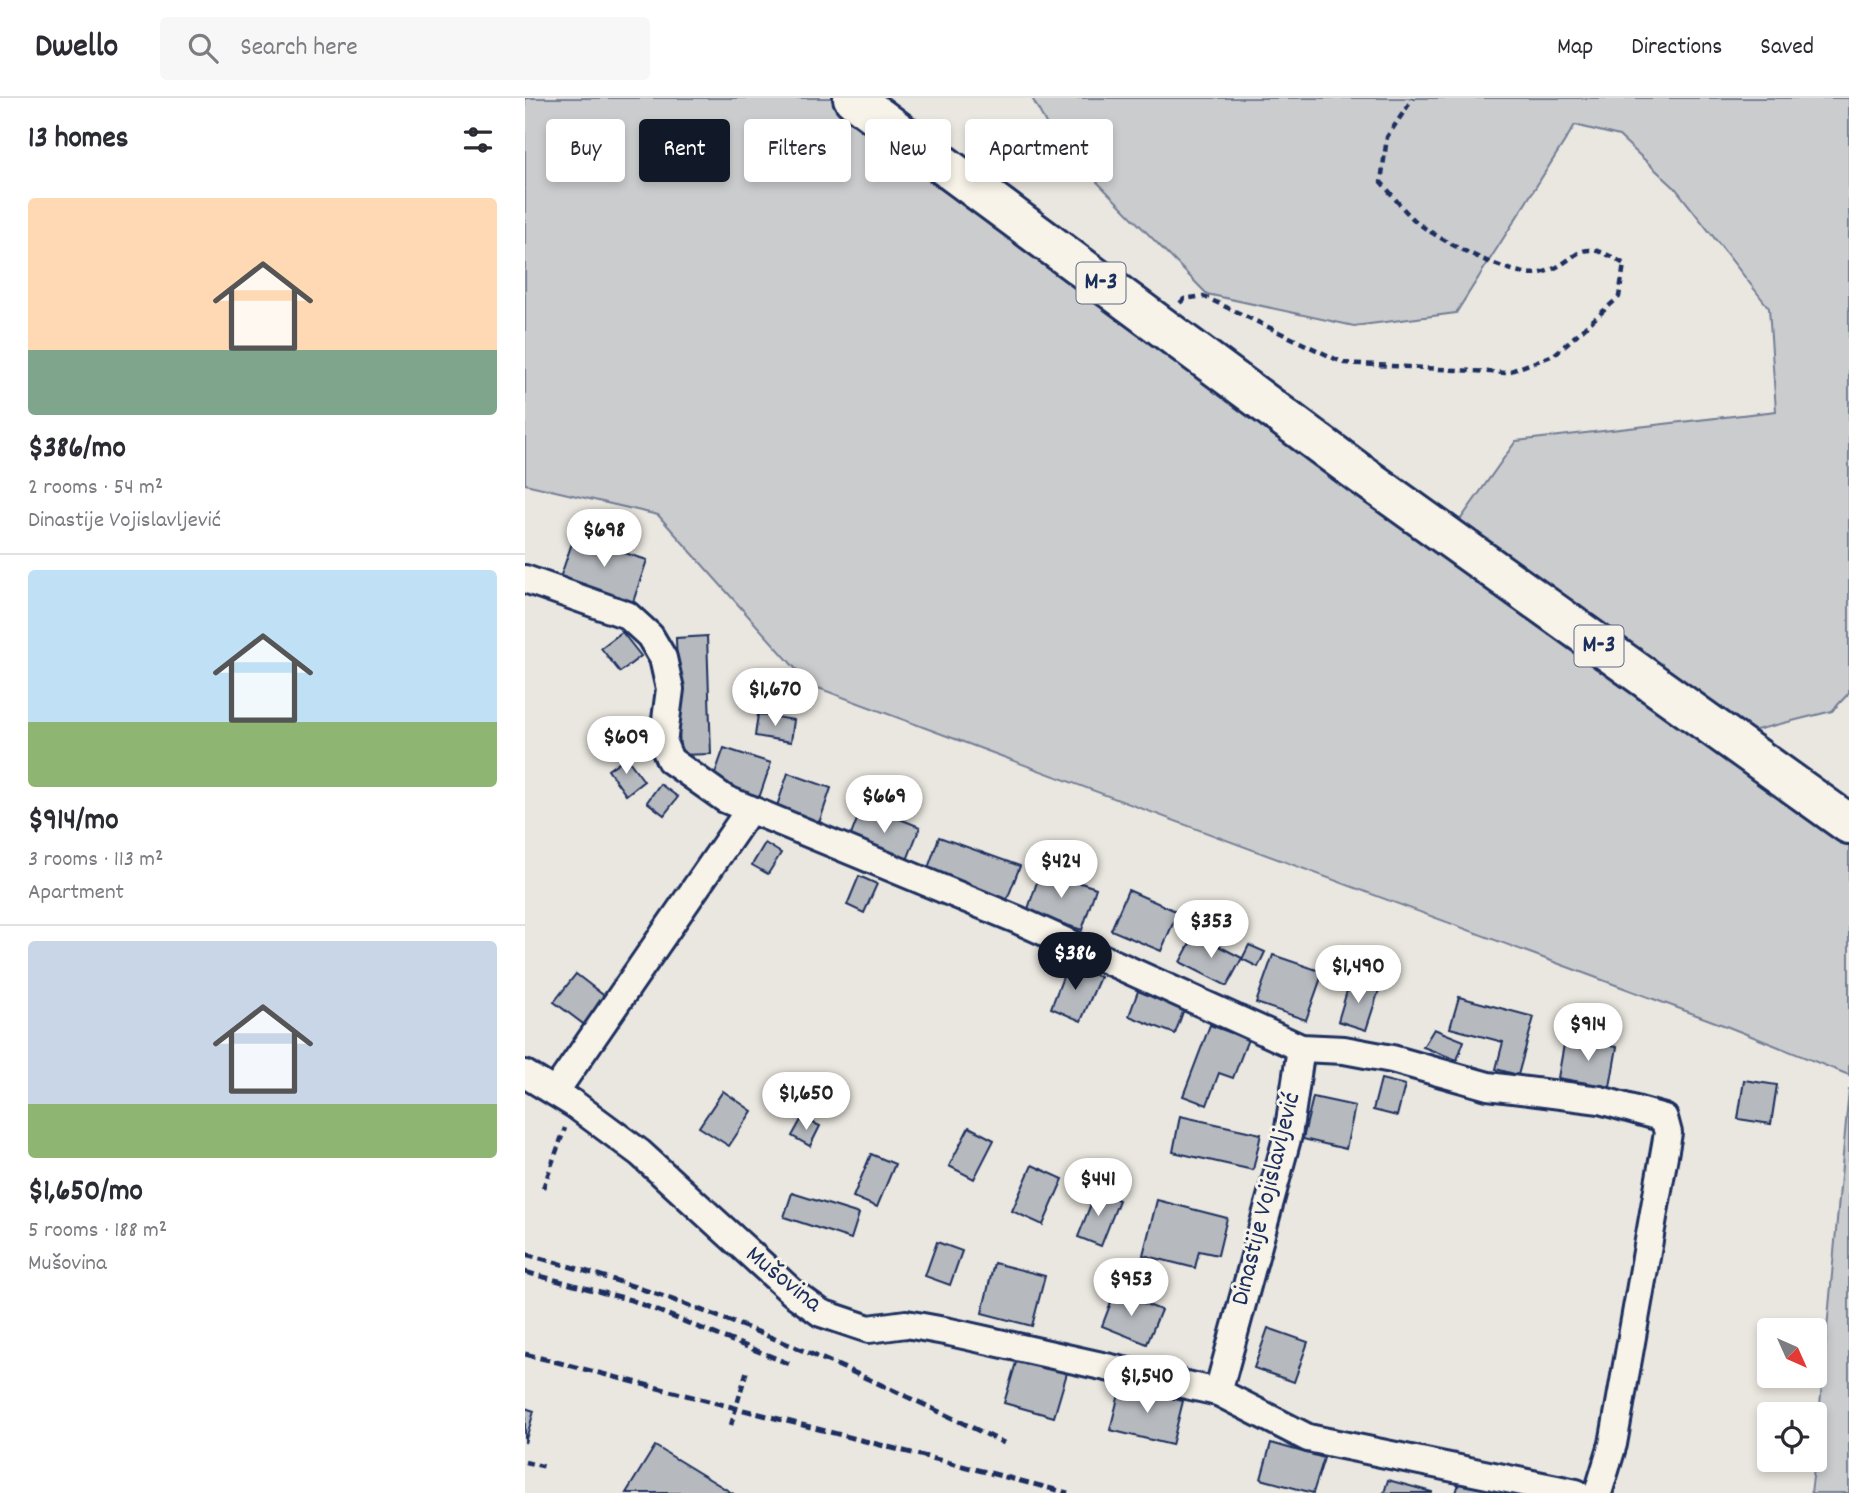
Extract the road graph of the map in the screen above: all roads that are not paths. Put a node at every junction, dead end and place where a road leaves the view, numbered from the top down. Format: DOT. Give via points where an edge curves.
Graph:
graph roads {
  1 [pos="853,98"];
  2 [pos="525,579"];
  3 [pos="750,809"];
  4 [pos="1849,824"];
  5 [pos="1301,1048"];
  6 [pos="525,1074"];
  7 [pos="565,1098"];
  8 [pos="1218,1392"];
  9 [pos="1576,1493"];
  10 [pos="1598,1493"];
  1 -- 4 [label="main road, M-3" via="1158,326"];
  2 -- 3 [label="street" via="627,615 650,636 663,658 670,689 663,743 670,760 725,799"];
  3 -- 5 [label="street" via="1018,920"];
  3 -- 7 [label="street"];
  5 -- 8 [label="street, Dinastije Vojislavljević" via="1288,1135"];
  5 -- 10 [label="street" via="1392,1059 1487,1086 1600,1100 1664,1118 1668,1133 1616,1431"];
  6 -- 7 [label="street, Mušovina"];
  7 -- 8 [label="street, Mušovina" via="640,1153 821,1313 869,1329 907,1324 950,1332"];
  8 -- 9 [label="street" via="1308,1438"];
}
